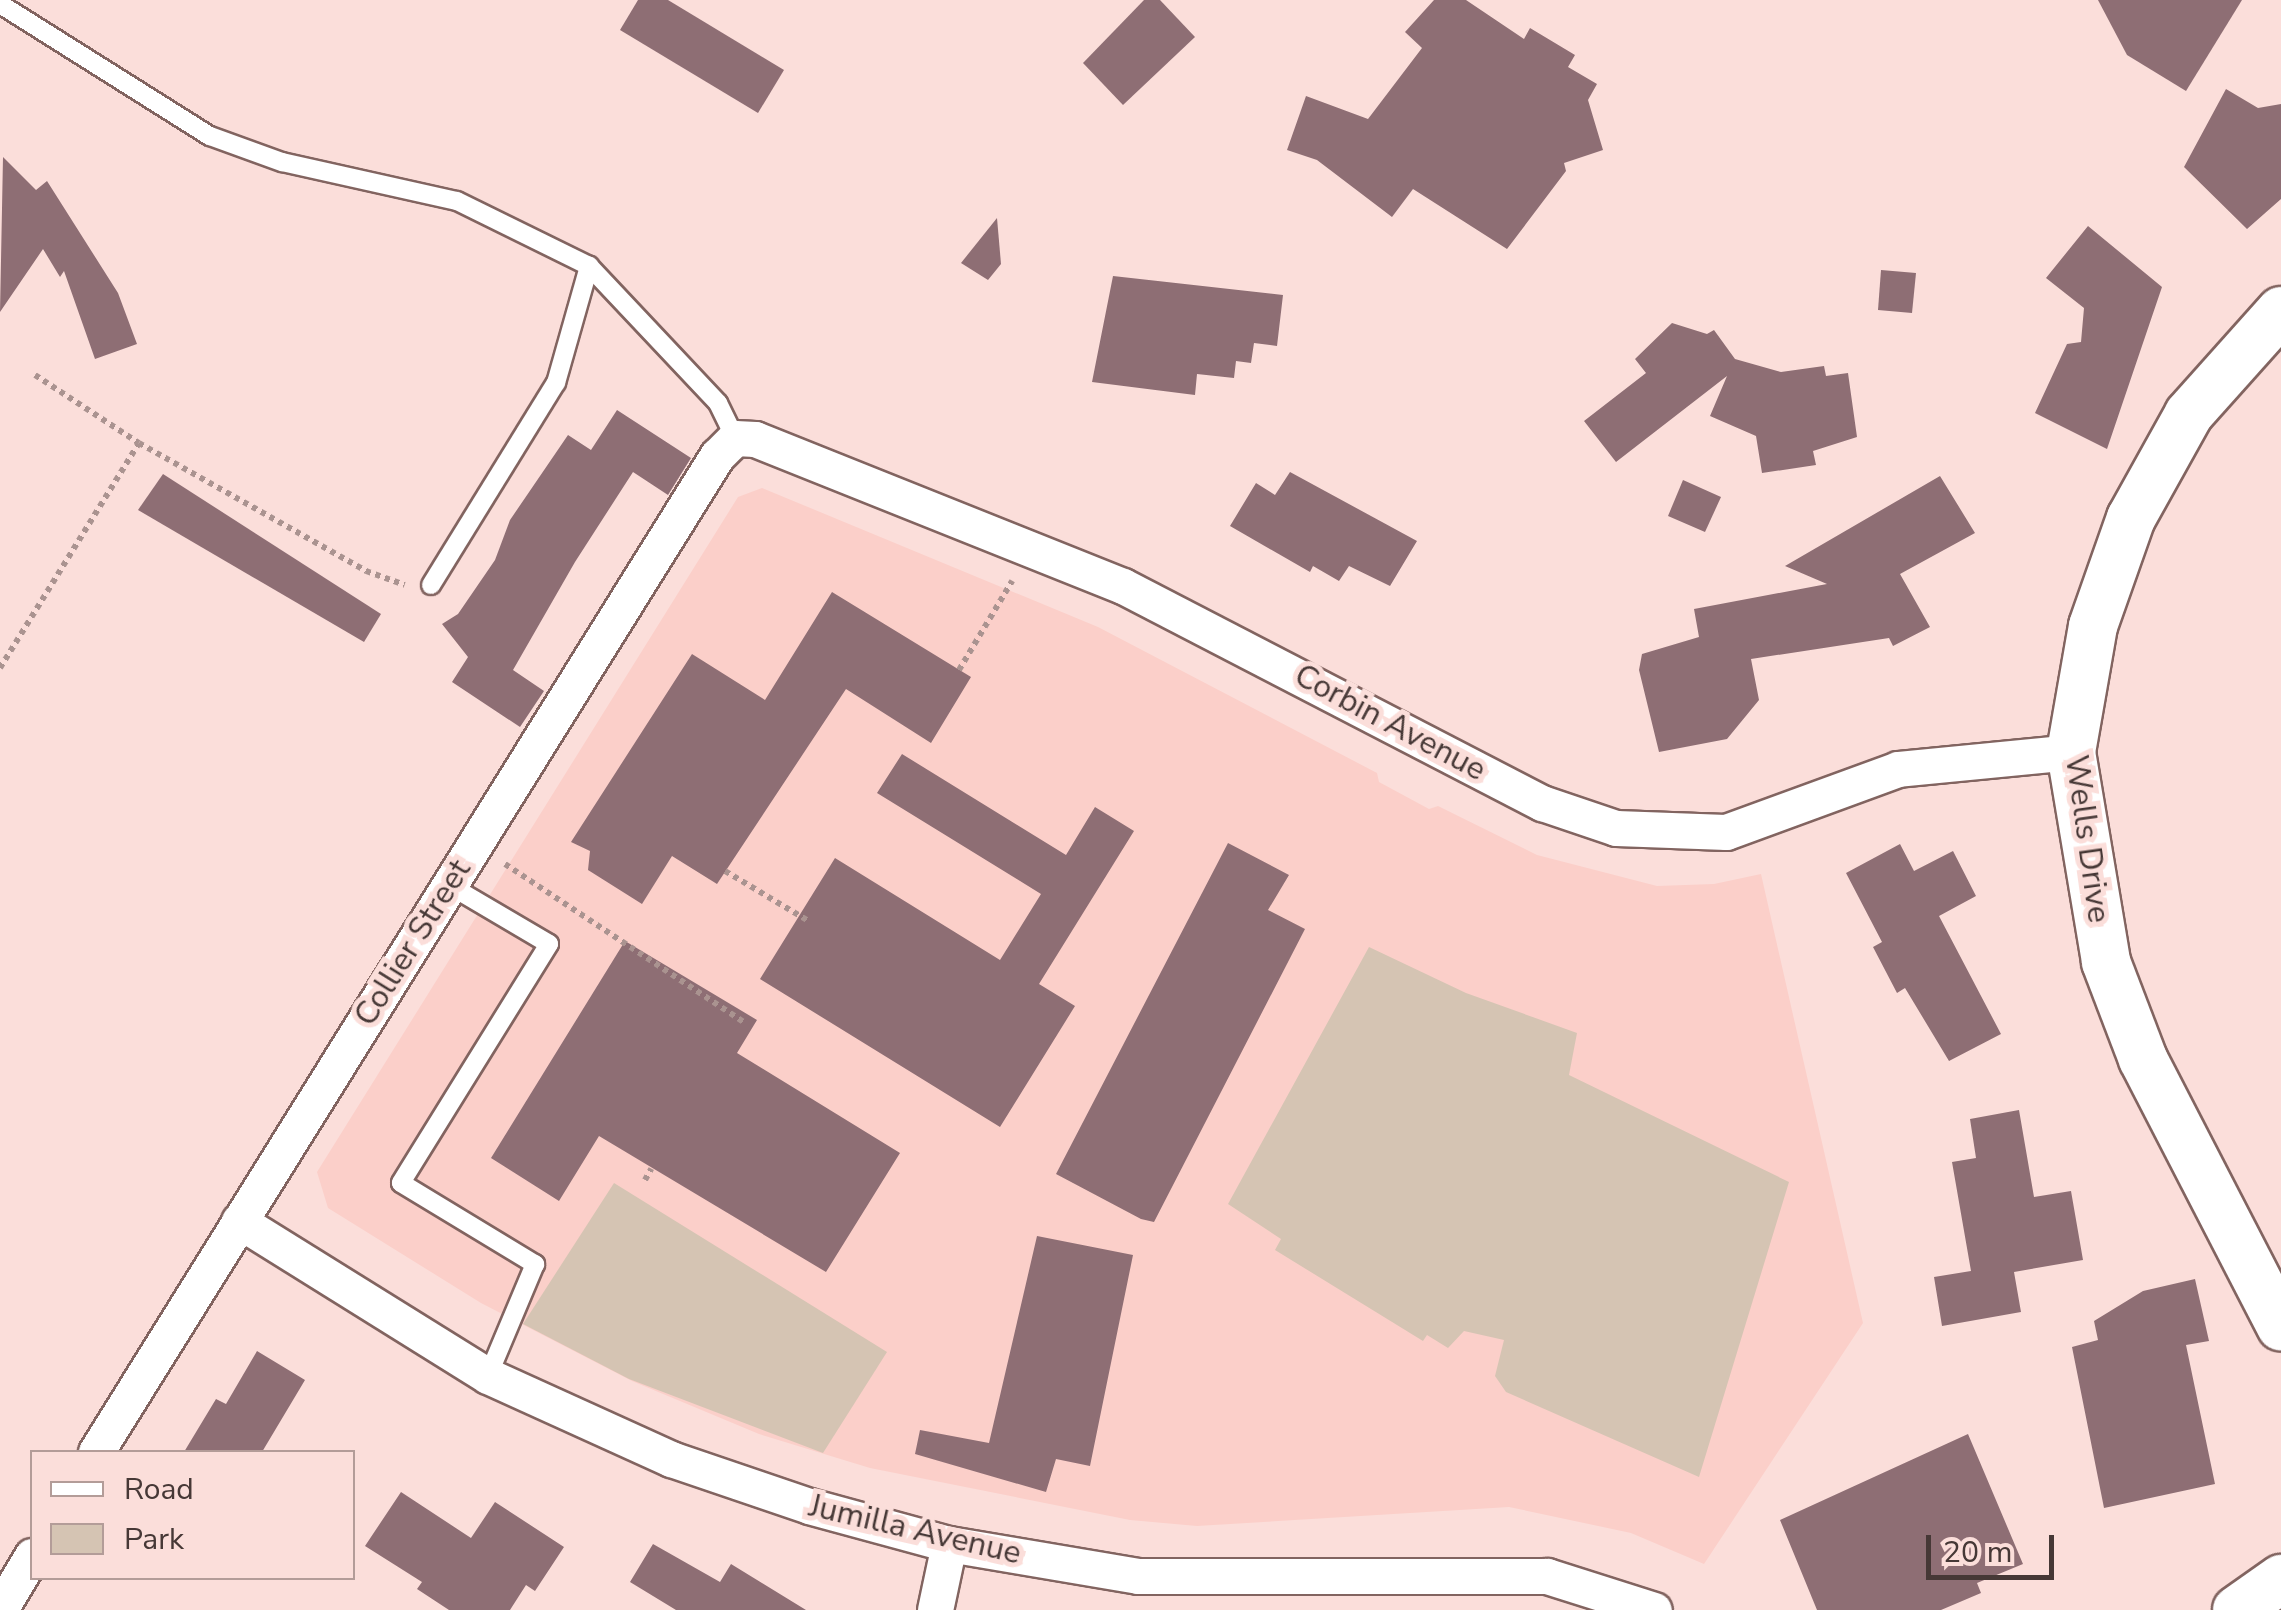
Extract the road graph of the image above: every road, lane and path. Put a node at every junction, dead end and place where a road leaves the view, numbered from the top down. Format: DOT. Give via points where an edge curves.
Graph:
graph roads {
  1 [pos="0,4"];
  2 [pos="589,266"];
  3 [pos="2281,311"];
  4 [pos="35,375"];
  5 [pos="735,438"];
  6 [pos="139,443"];
  7 [pos="1013,580"];
  8 [pos="431,585"];
  9 [pos="0,668"];
  10 [pos="959,670"];
  11 [pos="2071,752"];
  12 [pos="500,860"];
  13 [pos="726,871"];
  14 [pos="449,885"];
  15 [pos="807,920"];
  16 [pos="744,1022"];
  17 [pos="651,1168"];
  18 [pos="645,1180"];
  19 [pos="239,1222"];
  20 [pos="2281,1326"];
  21 [pos="488,1376"];
  22 [pos="97,1450"];
  23 [pos="949,1544"];
  24 [pos="30,1559"];
  25 [pos="2281,1579"];
  26 [pos="0,1609"];
  27 [pos="935,1610"];
  28 [pos="1654,1610"];
  29 [pos="2238,1610"];
  1 -- 2 [label="lane" via="210,136 282,162 457,201"];
  2 -- 5 [label="lane" via="718,404"];
  2 -- 8 [label="lane" via="556,383"];
  3 -- 11 [label="main road, Wells Drive" via="2189,414 2131,518 2093,626"];
  4 -- 6 [label="path"];
  5 -- 11 [label="street, Corbin Avenue" via="754,439 1123,586 1542,803 1616,828 1726,832 1898,769"];
  5 -- 14 [label="street, Collier Street" via="717,456"];
  6 -- 8 [label="path" via="366,571 401,584"];
  6 -- 9 [label="path"];
  7 -- 10 [label="path"];
  11 -- 20 [label="main road, Wells Drive" via="2106,962 2143,1060"];
  12 -- 16 [label="path"];
  13 -- 15 [label="path"];
  14 -- 19 [label="street, Collier Street"];
  14 -- 21 [label="lane" via="549,944 401,1184 535,1264"];
  17 -- 18 [label="path"];
  19 -- 21 [label="street, Jumilla Avenue"];
  19 -- 22 [label="street, Collier Street"];
  21 -- 23 [label="street, Jumilla Avenue" via="671,1460"];
  23 -- 27 [label="street"];
  23 -- 28 [label="street, Jumilla Avenue" via="1138,1576 1547,1576"];
  24 -- 26 [label="street"];
  25 -- 29 [label="main road"];
}
